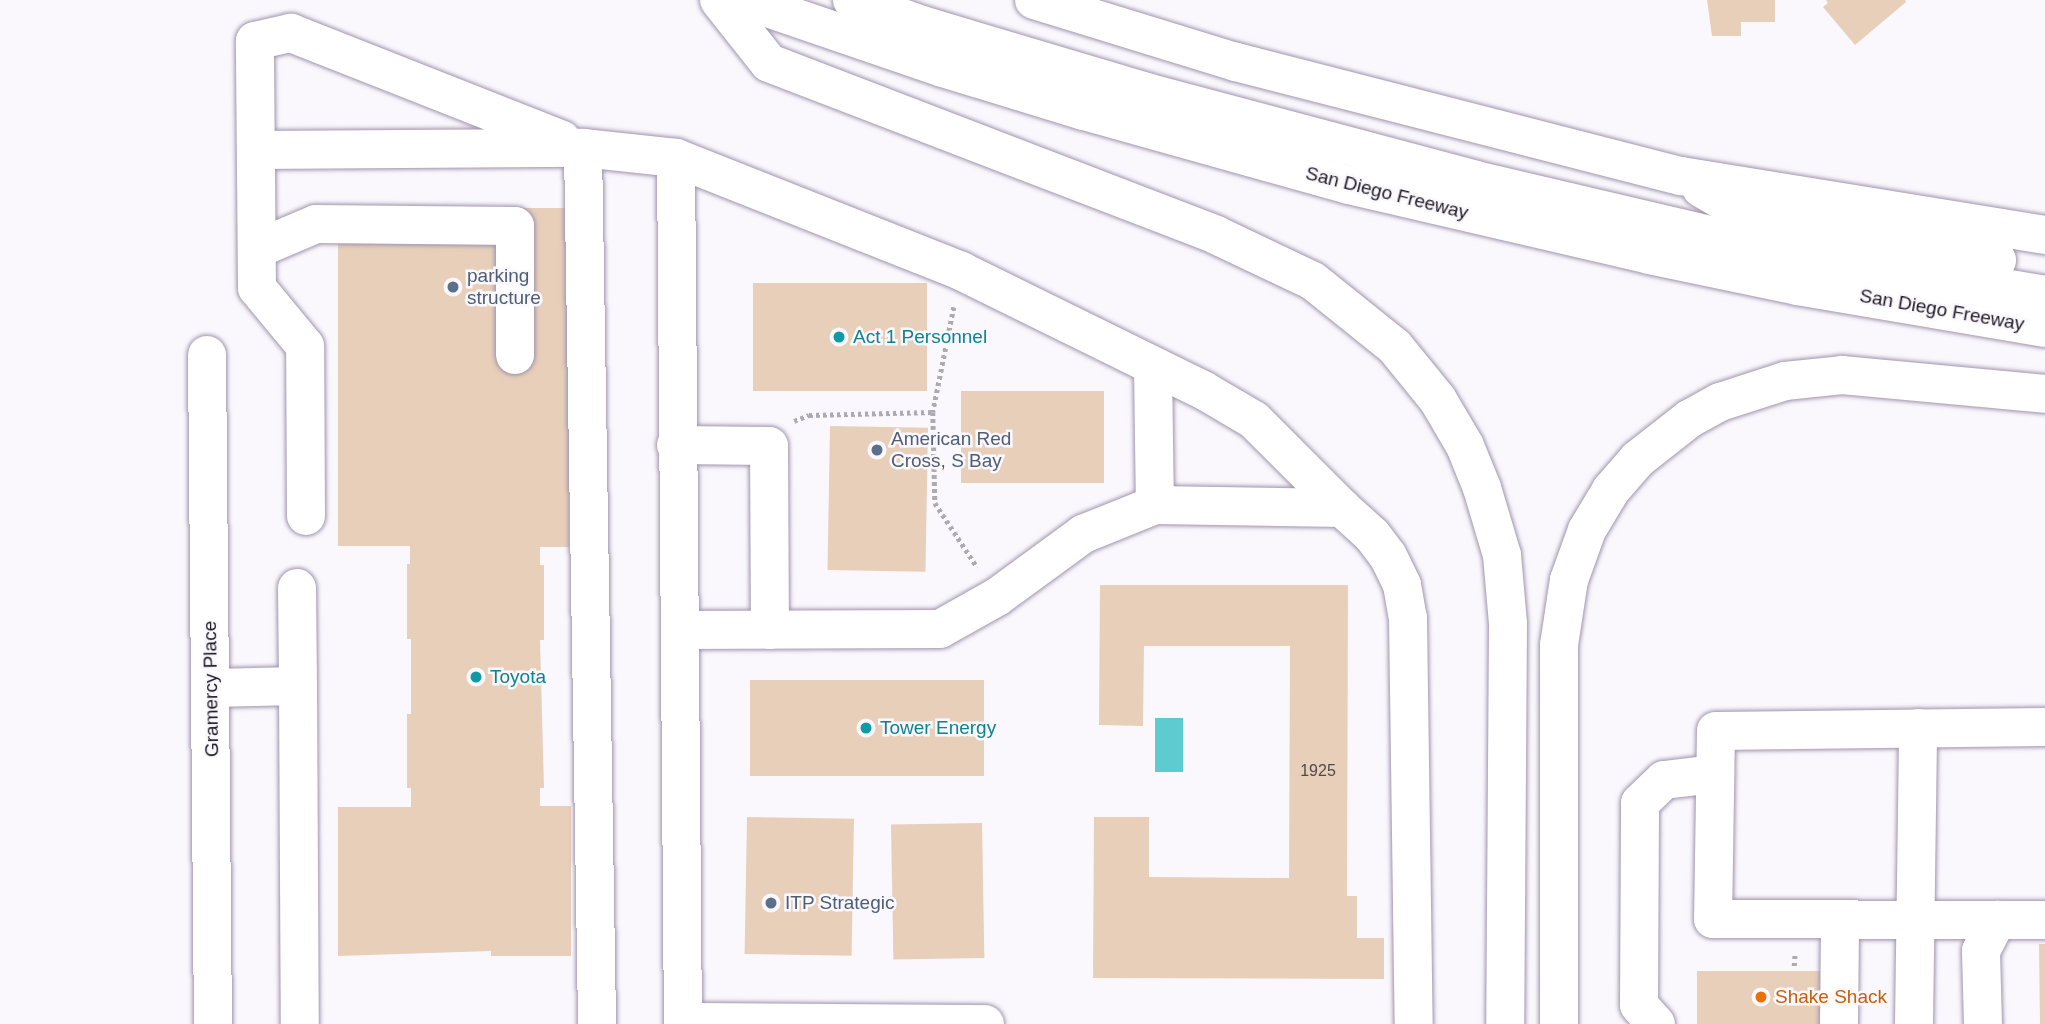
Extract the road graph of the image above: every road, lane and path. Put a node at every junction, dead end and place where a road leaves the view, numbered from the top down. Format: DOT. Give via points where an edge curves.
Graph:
graph roads {
  1 [pos="719,0"];
  2 [pos="744,0"];
  3 [pos="852,0"];
  4 [pos="1034,0"];
  5 [pos="583,148"];
  6 [pos="256,150"];
  7 [pos="676,158"];
  8 [pos="1681,176"];
  9 [pos="2045,235"];
  10 [pos="257,249"];
  11 [pos="2045,268"];
  12 [pos="961,271"];
  13 [pos="2045,295"];
  14 [pos="2045,328"];
  15 [pos="206,355"];
  16 [pos="515,355"];
  17 [pos="1153,368"];
  18 [pos="2045,394"];
  19 [pos="933,412"];
  20 [pos="676,445"];
  21 [pos="769,446"];
  22 [pos="1155,505"];
  23 [pos="1342,508"];
  24 [pos="306,516"];
  25 [pos="297,588"];
  26 [pos="997,597"];
  27 [pos="680,630"];
  28 [pos="770,630"];
  29 [pos="298,686"];
  30 [pos="212,688"];
  31 [pos="2045,727"];
  32 [pos="1918,728"];
  33 [pos="1714,774"];
  34 [pos="1840,920"];
  35 [pos="1915,920"];
  36 [pos="1997,920"];
  37 [pos="2045,920"];
  38 [pos="683,1023"];
  39 [pos="214,1024"];
  40 [pos="300,1024"];
  41 [pos="597,1024"];
  42 [pos="985,1024"];
  43 [pos="1414,1024"];
  44 [pos="1505,1024"];
  45 [pos="1559,1024"];
  46 [pos="1656,1024"];
  47 [pos="1839,1024"];
  48 [pos="1914,1024"];
  49 [pos="1983,1024"];
  1 -- 44 [label="main road" via="769,63 1216,235 1312,281 1395,347 1438,400 1465,446 1502,555 1508,624"];
  2 -- 14 [label="main road, San Diego Freeway" via="943,68 1349,185 1689,264"];
  3 -- 13 [label="main road" via="1150,93 1476,180 1765,248"];
  4 -- 8 [label="main road" via="1236,62"];
  5 -- 6 [label="main road"];
  5 -- 6 [label="main road" via="291,33 254,41"];
  5 -- 7 [label="main road"];
  5 -- 41 [label="main road"];
  6 -- 10 [label="main road"];
  7 -- 12 [label="main road"];
  7 -- 20 [label="main road"];
  8 -- 9 [label="main road"];
  8 -- 11 [label="main road" via="1749,216"];
  10 -- 16 [label="main road" via="316,224 515,226"];
  10 -- 24 [label="main road" via="257,288 305,346"];
  12 -- 17 [label="main road"];
  12 -- 19 [label="path"];
  15 -- 30 [label="main road, Gramercy Place"];
  17 -- 22 [label="main road"];
  17 -- 23 [label="main road" via="1254,420"];
  18 -- 45 [label="main road" via="1842,375 1785,381 1720,402 1689,419 1638,459 1611,490 1587,530 1569,580 1559,645"];
  19 -- 21 [label="path" via="809,415 785,425"];
  19 -- 26 [label="path" via="935,503"];
  20 -- 21 [label="main road"];
  20 -- 27 [label="main road"];
  21 -- 28 [label="main road"];
  22 -- 23 [label="main road"];
  22 -- 26 [label="main road" via="1083,534"];
  23 -- 43 [label="main road" via="1388,556 1402,585 1408,618"];
  25 -- 29 [label="main road"];
  26 -- 28 [label="main road" via="940,629"];
  27 -- 28 [label="main road"];
  27 -- 38 [label="main road"];
  29 -- 30 [label="main road"];
  29 -- 40 [label="main road"];
  30 -- 39 [label="main road, Gramercy Place"];
  31 -- 32 [label="main road"];
  32 -- 33 [label="main road" via="1716,731"];
  32 -- 35 [label="main road"];
  33 -- 34 [label="main road" via="1713,919"];
  33 -- 46 [label="main road" via="1664,780 1640,803 1639,1006"];
  34 -- 35 [label="main road"];
  34 -- 47 [label="main road"];
  35 -- 36 [label="main road"];
  35 -- 48 [label="main road"];
  36 -- 37 [label="main road"];
  36 -- 49 [label="main road" via="1981,951"];
  38 -- 42 [label="main road"];
}
